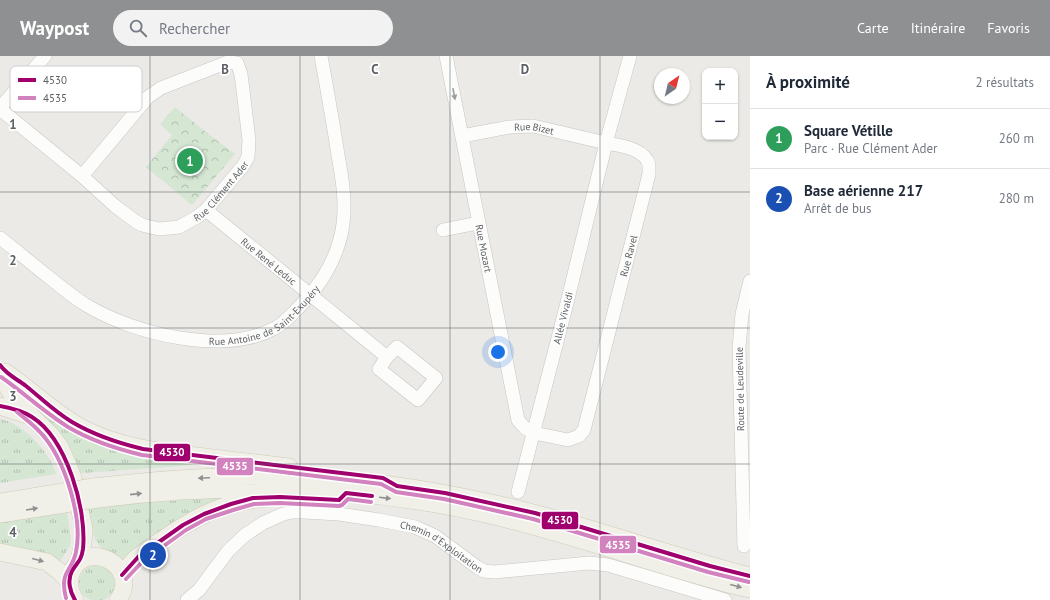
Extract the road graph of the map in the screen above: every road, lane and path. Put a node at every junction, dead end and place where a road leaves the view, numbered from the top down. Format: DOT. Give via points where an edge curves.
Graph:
graph roads {
  1 [pos="45,56"];
  2 [pos="321,56"];
  3 [pos="446,56"];
  4 [pos="630,56"];
  5 [pos="37,66"];
  6 [pos="10,97"];
  7 [pos="142,104"];
  8 [pos="0,109"];
  9 [pos="135,112"];
  10 [pos="462,136"];
  11 [pos="606,143"];
  12 [pos="82,176"];
  13 [pos="206,210"];
  14 [pos="478,223"];
  15 [pos="444,230"];
  16 [pos="0,238"];
  17 [pos="750,281"];
  18 [pos="310,294"];
  19 [pos="387,357"];
  20 [pos="3,380"];
  21 [pos="0,406"];
  22 [pos="31,417"];
  23 [pos="534,433"];
  24 [pos="397,486"];
  25 [pos="518,492"];
  26 [pos="96,493"];
  27 [pos="346,493"];
  28 [pos="63,498"];
  29 [pos="0,502"];
  30 [pos="746,507"];
  31 [pos="0,514"];
  32 [pos="84,529"];
  33 [pos="744,546"];
  34 [pos="0,552"];
  35 [pos="103,557"];
  36 [pos="79,562"];
  37 [pos="122,574"];
  38 [pos="750,576"];
  39 [pos="750,589"];
  40 [pos="71,594"];
  41 [pos="118,600"];
  42 [pos="188,600"];
  43 [pos="725,600"];
  1 -- 5 [label="street"];
  2 -- 18 [label="street, Rue Antoine de Saint-Exupéry" via="342,182 344,216 333,260"];
  3 -- 10 [label="street, Rue Mozart, one-way"];
  4 -- 11 [label="street"];
  6 -- 8 [label="street"];
  7 -- 13 [label="street, Rue Clément Ader" via="152,93 161,88 228,62 237,63 241,74 249,140 248,157"];
  8 -- 12 [label="street, Rue Clément Ader"];
  9 -- 12 [label="street, Rue Clément Ader"];
  10 -- 11 [label="street, Rue Bizet" via="510,127 532,126"];
  10 -- 14 [label="street, Rue Mozart"];
  11 -- 23 [label="street, Allée Vivaldi"];
  11 -- 23 [label="street, Rue Ravel" via="636,151 649,164 649,174 584,430 579,436 568,440"];
  12 -- 13 [label="street, Rue Clément Ader" via="125,214 152,228 179,227"];
  13 -- 18 [label="street, Rue René Leduc"];
  14 -- 15 [label="street"];
  14 -- 23 [label="street, Rue Mozart" via="515,412 521,424"];
  16 -- 18 [label="street, Rue Antoine de Saint-Exupéry" via="87,306 130,324 179,338 213,342 261,334 282,324"];
  17 -- 30 [label="street, Route de Leudeville" via="742,314 739,348"];
  18 -- 19 [label="street, Rue René Leduc"];
  20 -- 22 [label="main road" via="14,400"];
  20 -- 24 [label="main road" via="23,384 72,422 118,443 143,449 383,478"];
  21 -- 22 [label="main road"];
  22 -- 32 [label="main road" via="60,447 73,478"];
  23 -- 25 [label="street, Allée Vivaldi"];
  24 -- 26 [label="main road, one-way" via="299,477 234,476 137,482"];
  24 -- 38 [label="main road" via="535,513"];
  26 -- 27 [label="main road, one-way" via="227,488"];
  26 -- 28 [label="main road, bridge"];
  27 -- 37 [label="main road" via="339,500 280,497 253,498 230,504 183,524 139,556"];
  27 -- 39 [label="main road, one-way" via="414,501 504,518"];
  28 -- 29 [label="main road"];
  31 -- 28 [label="main road, one-way"];
  30 -- 33 [label="street, Route de Leudeville"];
  32 -- 35 [label="main road"];
  32 -- 36 [label="main road"];
  34 -- 40 [label="main road, one-way" via="47,562 60,572"];
  35 -- 36 [label="main road" via="93,556"];
  35 -- 37 [label="main road" via="117,566"];
  36 -- 40 [label="main road" via="72,570"];
  37 -- 41 [label="main road" via="124,585"];
  42 -- 43 [label="street, Chemin d'Exploitation" via="199,590 228,551 245,535 273,518 293,512 304,512 339,514 420,529 435,536 484,571 589,563 608,565"];
}
